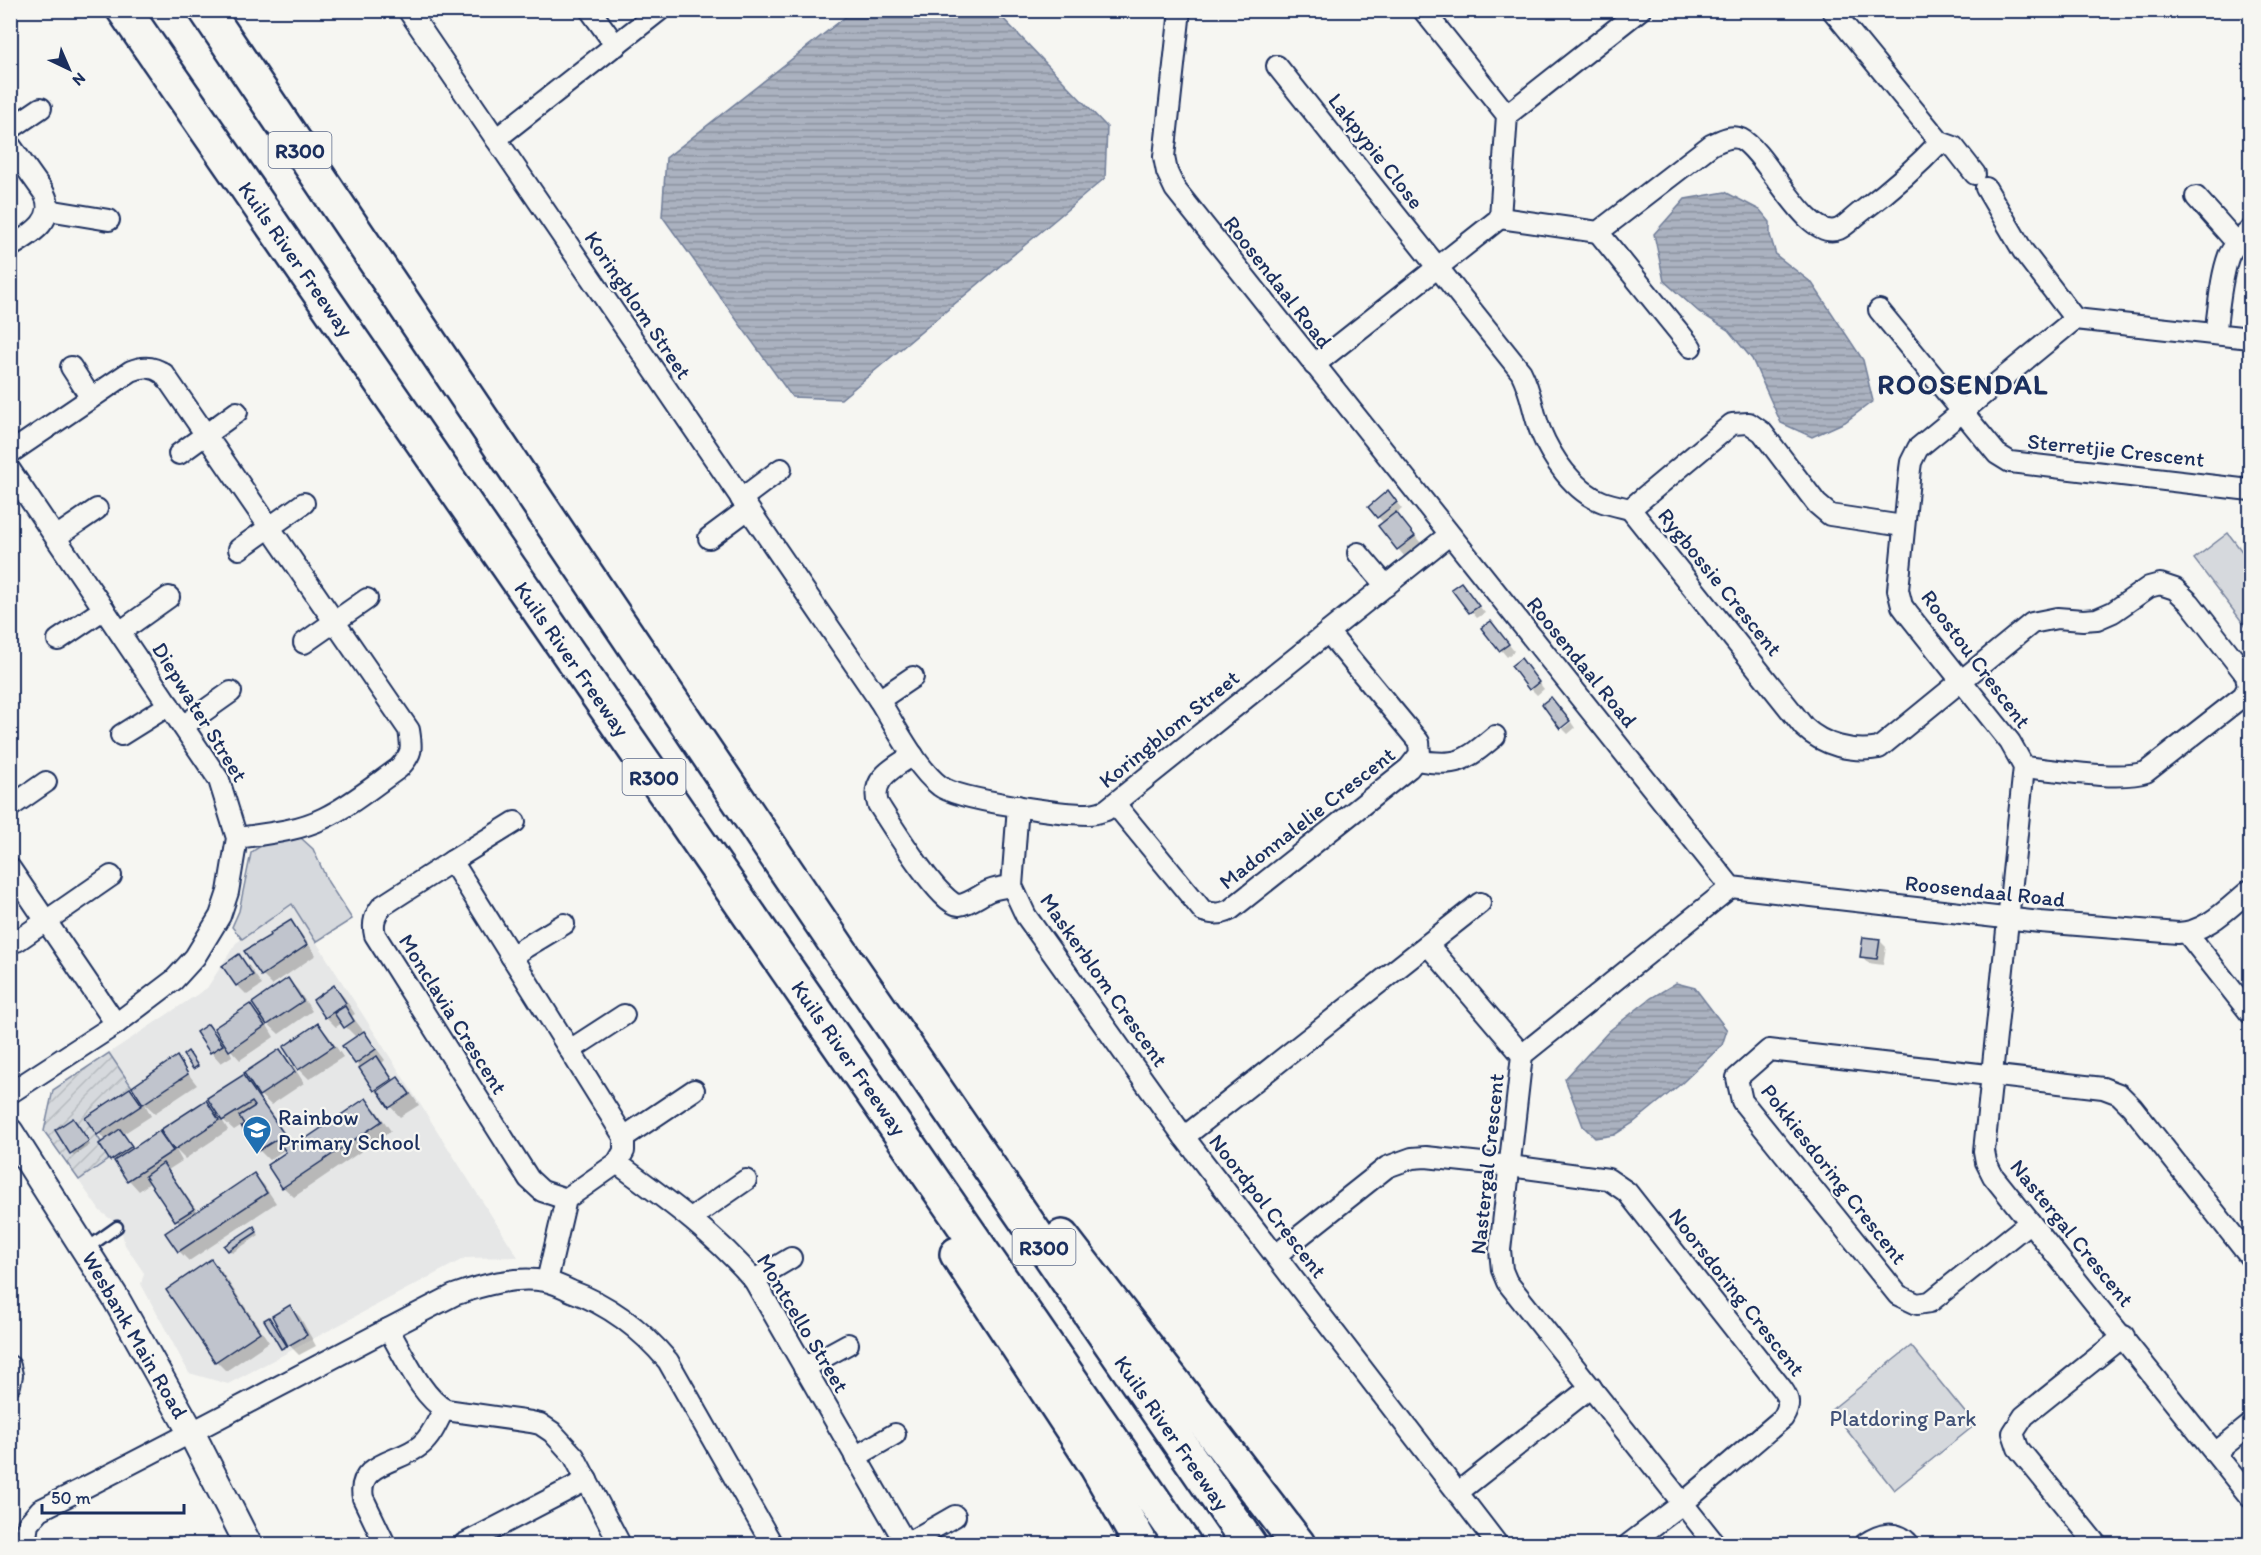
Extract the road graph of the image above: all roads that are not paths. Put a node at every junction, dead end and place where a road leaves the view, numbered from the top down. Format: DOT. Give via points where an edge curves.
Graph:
graph roads {
  1 [pos="124,10"];
  2 [pos="206,10"];
  3 [pos="408,10"];
  4 [pos="590,10"];
  5 [pos="660,10"];
  6 [pos="1180,10"];
  7 [pos="1423,10"];
  8 [pos="1640,10"];
  9 [pos="1832,10"];
  10 [pos="616,46"];
  11 [pos="1277,66"];
  12 [pos="41,108"];
  13 [pos="1507,115"];
  14 [pos="10,129"];
  15 [pos="496,139"];
  16 [pos="1940,142"];
  17 [pos="10,145"];
  18 [pos="2196,197"];
  19 [pos="48,210"];
  20 [pos="1500,218"];
  21 [pos="110,220"];
  22 [pos="1598,232"];
  23 [pos="2244,236"];
  24 [pos="10,248"];
  25 [pos="1436,267"];
  26 [pos="1879,310"];
  27 [pos="2075,319"];
  28 [pos="2215,334"];
  29 [pos="2250,338"];
  30 [pos="1691,346"];
  31 [pos="1314,365"];
  32 [pos="71,367"];
  33 [pos="92,398"];
  34 [pos="1962,411"];
  35 [pos="237,412"];
  36 [pos="207,434"];
  37 [pos="10,453"];
  38 [pos="179,454"];
  39 [pos="781,469"];
  40 [pos="10,470"];
  41 [pos="2250,490"];
  42 [pos="304,503"];
  43 [pos="745,504"];
  44 [pos="97,509"];
  45 [pos="1630,509"];
  46 [pos="1903,526"];
  47 [pos="271,528"];
  48 [pos="1449,535"];
  49 [pos="56,537"];
  50 [pos="709,538"];
  51 [pos="239,549"];
  52 [pos="1358,553"];
  53 [pos="1386,586"];
  54 [pos="169,597"];
  55 [pos="367,599"];
  56 [pos="104,609"];
  57 [pos="335,622"];
  58 [pos="120,632"];
  59 [pos="1328,632"];
  60 [pos="58,640"];
  61 [pos="304,643"];
  62 [pos="913,677"];
  63 [pos="1960,682"];
  64 [pos="231,692"];
  65 [pos="879,700"];
  66 [pos="169,705"];
  67 [pos="183,726"];
  68 [pos="121,735"];
  69 [pos="1495,736"];
  70 [pos="913,754"];
  71 [pos="1416,760"];
  72 [pos="2024,767"];
  73 [pos="46,782"];
  74 [pos="1115,804"];
  75 [pos="1018,806"];
  76 [pos="10,807"];
  77 [pos="515,822"];
  78 [pos="237,838"];
  79 [pos="453,861"];
  80 [pos="10,868"];
  81 [pos="111,876"];
  82 [pos="1012,886"];
  83 [pos="1731,887"];
  84 [pos="2250,890"];
  85 [pos="1480,903"];
  86 [pos="2009,919"];
  87 [pos="46,921"];
  88 [pos="564,924"];
  89 [pos="2187,933"];
  90 [pos="17,941"];
  91 [pos="1428,945"];
  92 [pos="839,949"];
  93 [pos="511,956"];
  94 [pos="2250,1013"];
  95 [pos="624,1015"];
  96 [pos="116,1024"];
  97 [pos="825,1024"];
  98 [pos="570,1050"];
  99 [pos="1522,1055"];
  100 [pos="1993,1075"];
  101 [pos="694,1090"];
  102 [pos="10,1093"];
  103 [pos="10,1132"];
  104 [pos="624,1137"];
  105 [pos="1185,1137"];
  106 [pos="617,1163"];
  107 [pos="1510,1166"];
  108 [pos="746,1180"];
  109 [pos="566,1199"];
  110 [pos="691,1218"];
  111 [pos="2030,1222"];
  112 [pos="117,1227"];
  113 [pos="86,1249"];
  114 [pos="1276,1255"];
  115 [pos="2250,1257"];
  116 [pos="791,1258"];
  117 [pos="547,1281"];
  118 [pos="754,1281"];
  119 [pos="388,1329"];
  120 [pos="2124,1336"];
  121 [pos="848,1344"];
  122 [pos="10,1366"];
  123 [pos="804,1368"];
  124 [pos="10,1385"];
  125 [pos="1591,1387"];
  126 [pos="444,1409"];
  127 [pos="2250,1425"];
  128 [pos="191,1432"];
  129 [pos="895,1434"];
  130 [pos="2215,1453"];
  131 [pos="855,1457"];
  132 [pos="587,1480"];
  133 [pos="1457,1493"];
  134 [pos="2250,1497"];
  135 [pos="1683,1504"];
  136 [pos="955,1516"];
  137 [pos="906,1544"];
  138 [pos="25,1545"];
  139 [pos="248,1545"];
  140 [pos="385,1545"];
  141 [pos="464,1545"];
  142 [pos="620,1545"];
  143 [pos="772,1545"];
  144 [pos="1141,1545"];
  145 [pos="1184,1545"];
  146 [pos="1249,1545"];
  147 [pos="1298,1545"];
  148 [pos="1497,1545"];
  149 [pos="1629,1545"];
  150 [pos="1715,1545"];
  151 [pos="1865,1545"];
  152 [pos="1909,1545"];
  153 [pos="2096,1545"];
  1 -- 97 [label="highway, Kuils River Freeway / R300"];
  2 -- 92 [label="highway, Kuils River Freeway / R300"];
  3 -- 15 [label="street, Koringblom Street"];
  4 -- 10 [label="street"];
  5 -- 10 [label="street"];
  6 -- 31 [label="street, Roosendaal Road" via="1164,157 1167,172 1190,210"];
  7 -- 13 [label="street"];
  8 -- 13 [label="street"];
  9 -- 16 [label="street"];
  10 -- 15 [label="street"];
  11 -- 25 [label="street, Lakpypie Close"];
  12 -- 14 [label="street"];
  13 -- 20 [label="street"];
  15 -- 43 [label="street, Koringblom Street"];
  16 -- 22 [label="street" via="1891,189 1838,229 1825,231 1811,222 1755,151 1741,139 1728,138 1711,145"];
  16 -- 27 [label="street" via="1954,147 1981,181 2023,251"];
  17 -- 19 [label="street" via="44,193"];
  18 -- 23 [label="street"];
  19 -- 21 [label="street"];
  19 -- 24 [label="street" via="39,228"];
  20 -- 22 [label="street"];
  20 -- 25 [label="street"];
  22 -- 30 [label="street"];
  23 -- 28 [label="street" via="2229,255"];
  25 -- 31 [label="street"];
  25 -- 45 [label="street, Lakpypie Close" via="1521,372 1540,429 1570,477 1603,502"];
  26 -- 34 [label="street, Sterretjie Crescent"];
  27 -- 28 [label="street"];
  27 -- 34 [label="street, Roostou Crescent"];
  28 -- 29 [label="street"];
  31 -- 48 [label="street, Roosendaal Road"];
  32 -- 33 [label="street"];
  33 -- 36 [label="street" via="130,371 153,368 169,378"];
  33 -- 37 [label="street"];
  34 -- 41 [label="street, Sterretjie Crescent" via="1997,454 2010,462"];
  34 -- 46 [label="street, Roostou Crescent" via="1914,455"];
  35 -- 36 [label="street"];
  36 -- 38 [label="street"];
  36 -- 47 [label="street"];
  39 -- 43 [label="street"];
  40 -- 49 [label="street, Diepwater Street"];
  42 -- 47 [label="street"];
  43 -- 50 [label="street"];
  43 -- 65 [label="street, Koringblom Street"];
  44 -- 49 [label="street"];
  45 -- 46 [label="street, Rygbossie Crescent" via="1732,424 1749,423 1762,432 1817,504 1830,515"];
  45 -- 63 [label="street, Rygbossie Crescent" via="1804,727 1823,741 1849,748 1878,748"];
  46 -- 63 [label="street, Roostou Crescent" via="1899,597"];
  47 -- 51 [label="street"];
  47 -- 57 [label="street"];
  48 -- 53 [label="street, Koringblom Street"];
  48 -- 83 [label="street, Roosendaal Road"];
  49 -- 56 [label="street, Diepwater Street"];
  52 -- 53 [label="street"];
  53 -- 59 [label="street, Koringblom Street"];
  54 -- 58 [label="street"];
  55 -- 57 [label="street"];
  56 -- 58 [label="street, Diepwater Street"];
  56 -- 60 [label="street"];
  57 -- 61 [label="street"];
  57 -- 78 [label="street" via="408,730 412,749 399,768 325,818 273,834"];
  58 -- 66 [label="street, Diepwater Street"];
  59 -- 71 [label="street, Madonnalelie Crescent" via="1419,742"];
  59 -- 74 [label="street, Koringblom Street"];
  62 -- 65 [label="street"];
  63 -- 72 [label="street, Roostou Crescent" via="2010,742"];
  63 -- 72 [label="street, Rygbossie Crescent" via="2032,622 2097,619 2160,584 2175,589 2190,603 2246,675 2248,687 2243,696 2146,772 2132,776"];
  64 -- 67 [label="street"];
  65 -- 70 [label="street, Koringblom Street"];
  66 -- 67 [label="street, Diepwater Street"];
  66 -- 68 [label="street"];
  67 -- 78 [label="street, Diepwater Street" via="219,780"];
  69 -- 71 [label="street" via="1460,761 1441,764"];
  70 -- 75 [label="street, Koringblom Street" via="946,790"];
  70 -- 82 [label="street" via="880,779 876,798 923,872 955,905 990,890"];
  71 -- 74 [label="street, Madonnalelie Crescent" via="1222,914 1203,911"];
  72 -- 86 [label="street"];
  73 -- 76 [label="street"];
  74 -- 75 [label="street, Koringblom Street" via="1088,814"];
  75 -- 82 [label="street, Maskerblom Crescent"];
  77 -- 79 [label="street, Monclavia Crescent"];
  78 -- 96 [label="street, Diepwater Street" via="220,916 195,957 174,980"];
  79 -- 93 [label="street"];
  79 -- 109 [label="street, Monclavia Crescent" via="382,906 374,921 375,935 528,1179 542,1191"];
  80 -- 87 [label="street"];
  81 -- 87 [label="street"];
  82 -- 105 [label="street, Maskerblom Crescent" via="1026,916"];
  83 -- 86 [label="street, Roosendaal Road"];
  83 -- 99 [label="street, Nastergal Crescent"];
  84 -- 89 [label="street" via="2203,927"];
  85 -- 91 [label="street, Noordpol Crescent"];
  86 -- 89 [label="street, Roosendaal Road"];
  86 -- 100 [label="street, Nastergal Crescent"];
  87 -- 90 [label="street"];
  87 -- 96 [label="street"];
  88 -- 93 [label="street"];
  89 -- 94 [label="street"];
  91 -- 99 [label="street"];
  91 -- 105 [label="street, Noordpol Crescent"];
  92 -- 146 [label="highway, Kuils River Freeway / R300"];
  92 -- 147 [label="highway" via="907,1025 1052,1223"];
  93 -- 98 [label="street"];
  95 -- 98 [label="street"];
  96 -- 102 [label="street, Diepwater Street"];
  97 -- 144 [label="highway" via="847,1086 1097,1467"];
  97 -- 145 [label="highway, Kuils River Freeway / R300"];
  98 -- 104 [label="street"];
  99 -- 107 [label="street, Nastergal Crescent"];
  100 -- 111 [label="street, Nastergal Crescent" via="1986,1162"];
  100 -- 111 [label="street, Pokkiesdoring Crescent" via="1769,1050 1737,1078 1742,1101 1749,1110 1898,1294 1917,1304 1930,1302"];
  100 -- 115 [label="street" via="2103,1088 2119,1094"];
  101 -- 104 [label="street"];
  103 -- 113 [label="street, Wesbank Main Road"];
  104 -- 106 [label="street" via="624,1151"];
  105 -- 114 [label="street, Noordpol Crescent"];
  106 -- 109 [label="street"];
  106 -- 110 [label="street, Montcello Street"];
  107 -- 114 [label="street, Noorsdoring Crescent" via="1426,1157 1401,1160 1369,1179"];
  107 -- 125 [label="street, Nastergal Crescent" via="1500,1250 1502,1270 1507,1282"];
  107 -- 135 [label="street, Noorsdoring Crescent" via="1608,1179 1620,1185 1788,1398 1784,1418"];
  108 -- 110 [label="street"];
  109 -- 117 [label="street"];
  110 -- 118 [label="street, Montcello Street"];
  111 -- 120 [label="street, Nastergal Crescent"];
  112 -- 113 [label="lane"];
  113 -- 128 [label="street, Wesbank Main Road"];
  114 -- 133 [label="street, Noordpol Crescent"];
  116 -- 118 [label="street"];
  117 -- 119 [label="street" via="487,1284 454,1295"];
  117 -- 143 [label="street" via="602,1304 653,1343 668,1361"];
  118 -- 123 [label="street, Montcello Street"];
  119 -- 126 [label="street" via="429,1397"];
  119 -- 128 [label="street"];
  120 -- 130 [label="street, Nastergal Crescent"];
  120 -- 153 [label="street" via="2024,1416 2013,1433 2018,1448"];
  121 -- 123 [label="street"];
  122 -- 124 [label="street"];
  123 -- 131 [label="street, Montcello Street"];
  125 -- 133 [label="street"];
  125 -- 135 [label="street, Nastergal Crescent"];
  126 -- 132 [label="street" via="540,1424 564,1444"];
  126 -- 140 [label="street" via="423,1443 374,1469 364,1479 361,1492"];
  127 -- 130 [label="street"];
  128 -- 138 [label="street" via="40,1510 28,1524"];
  128 -- 139 [label="street, Wesbank Main Road"];
  129 -- 131 [label="street"];
  130 -- 134 [label="street, Nastergal Crescent"];
  131 -- 137 [label="street, Montcello Street"];
  132 -- 141 [label="street"];
  132 -- 142 [label="street"];
  133 -- 148 [label="street, Noordpol Crescent"];
  135 -- 149 [label="street, Noorsdoring Crescent"];
  135 -- 150 [label="street, Nastergal Crescent"];
  136 -- 137 [label="street"];
  151 -- 152 [label="street" via="1876,1536 1890,1534"];
}
